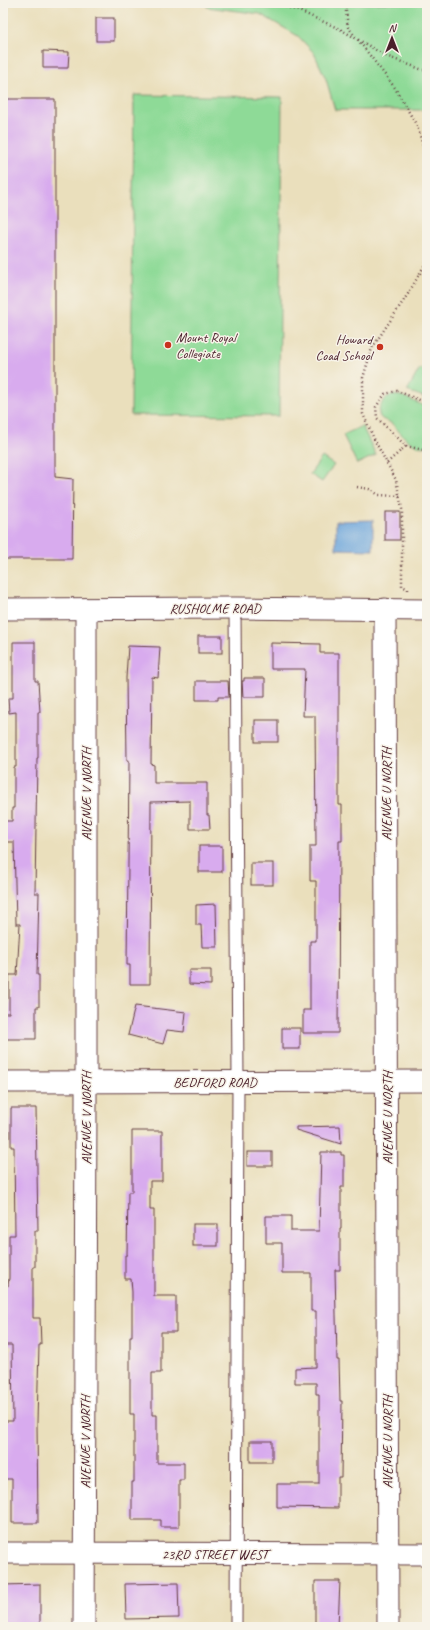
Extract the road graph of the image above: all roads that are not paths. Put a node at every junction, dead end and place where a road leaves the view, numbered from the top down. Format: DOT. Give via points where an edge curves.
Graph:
graph roads {
  1 [pos="235,608"];
  2 [pos="3,609"];
  3 [pos="86,609"];
  4 [pos="385,609"];
  5 [pos="417,610"];
  6 [pos="387,1081"];
  7 [pos="427,1081"];
  8 [pos="3,1082"];
  9 [pos="86,1082"];
  10 [pos="238,1082"];
  11 [pos="3,1553"];
  12 [pos="84,1553"];
  13 [pos="236,1554"];
  14 [pos="387,1554"];
  15 [pos="427,1554"];
  16 [pos="84,1627"];
  17 [pos="236,1627"];
  18 [pos="388,1627"];
  1 -- 3 [label="street, RUSHOLME ROAD"];
  1 -- 4 [label="street, RUSHOLME ROAD"];
  1 -- 10 [label="lane"];
  2 -- 3 [label="street, RUSHOLME ROAD"];
  3 -- 9 [label="street, AVENUE V NORTH"];
  4 -- 5 [label="street, RUSHOLME ROAD"];
  4 -- 6 [label="street, AVENUE U NORTH"];
  6 -- 7 [label="street, BEDFORD ROAD"];
  6 -- 10 [label="street, BEDFORD ROAD"];
  6 -- 14 [label="street, AVENUE U NORTH"];
  8 -- 9 [label="street, BEDFORD ROAD"];
  9 -- 10 [label="street, BEDFORD ROAD"];
  9 -- 12 [label="street, AVENUE V NORTH"];
  10 -- 13 [label="lane"];
  11 -- 12 [label="street, 23RD STREET WEST"];
  12 -- 13 [label="street, 23RD STREET WEST"];
  12 -- 16 [label="street, AVENUE V NORTH"];
  13 -- 14 [label="street, 23RD STREET WEST"];
  13 -- 17 [label="lane"];
  14 -- 15 [label="street, 23RD STREET WEST"];
  14 -- 18 [label="street, AVENUE U NORTH"];
}
